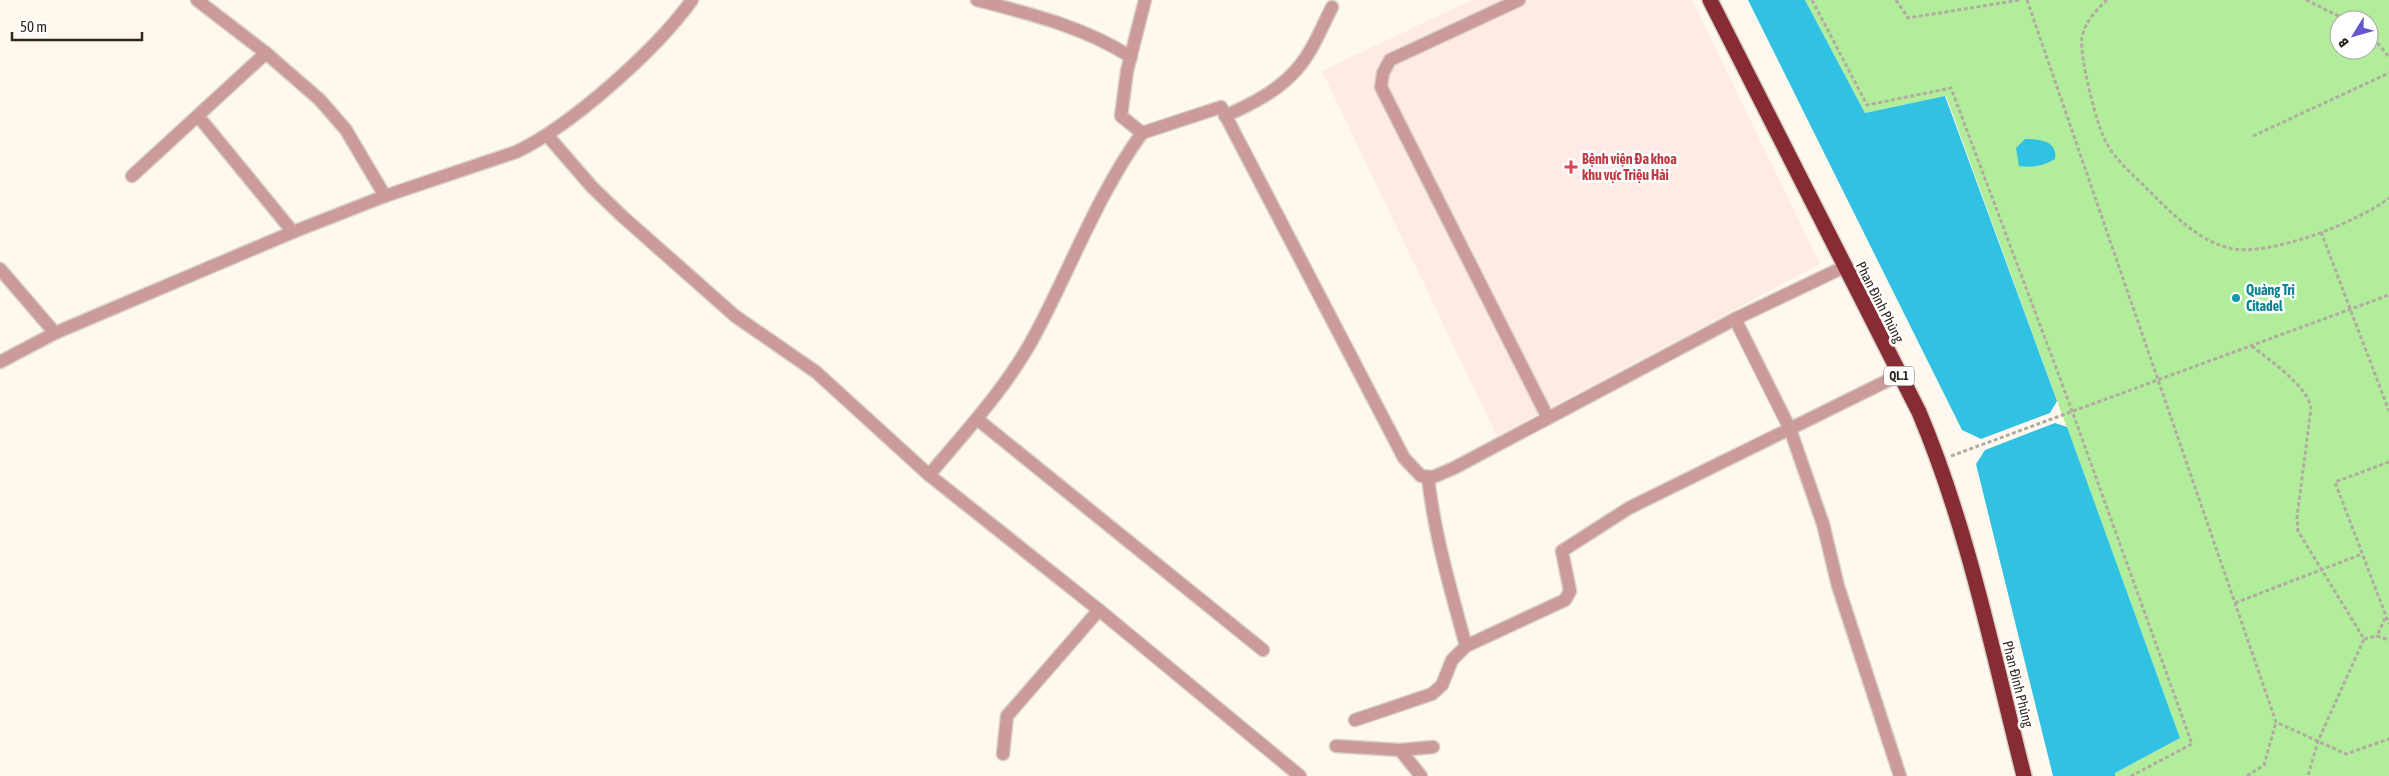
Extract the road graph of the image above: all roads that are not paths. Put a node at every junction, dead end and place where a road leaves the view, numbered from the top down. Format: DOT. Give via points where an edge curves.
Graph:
graph roads {
  1 [pos="197,0"];
  2 [pos="692,0"];
  3 [pos="977,0"];
  4 [pos="1145,0"];
  5 [pos="1519,0"];
  6 [pos="1710,0"];
  7 [pos="1332,7"];
  8 [pos="266,53"];
  9 [pos="1131,57"];
  10 [pos="198,116"];
  11 [pos="1226,116"];
  12 [pos="1142,133"];
  13 [pos="547,135"];
  14 [pos="132,176"];
  15 [pos="386,196"];
  16 [pos="294,232"];
  17 [pos="1844,267"];
  18 [pos="0,269"];
  19 [pos="1735,319"];
  20 [pos="56,333"];
  21 [pos="0,362"];
  22 [pos="1899,375"];
  23 [pos="1548,418"];
  24 [pos="977,419"];
  25 [pos="1790,429"];
  26 [pos="929,475"];
  27 [pos="1428,477"];
  28 [pos="1099,610"];
  29 [pos="1466,646"];
  30 [pos="1263,650"];
  31 [pos="1355,720"];
  32 [pos="1336,746"];
  33 [pos="1433,747"];
  34 [pos="1400,750"];
  35 [pos="1003,754"];
  36 [pos="1300,776"];
  37 [pos="1421,776"];
  38 [pos="1900,776"];
  39 [pos="2024,776"];
  1 -- 8 [label="street"];
  2 -- 13 [label="street" via="635,62"];
  3 -- 9 [label="street" via="1065,24"];
  4 -- 9 [label="street"];
  5 -- 23 [label="street" via="1390,60 1383,73 1381,87"];
  6 -- 17 [label="highway, Phan Đình Phùng / QL.1"];
  7 -- 11 [label="street" via="1298,68 1255,103"];
  8 -- 10 [label="street"];
  8 -- 15 [label="street" via="333,113"];
  9 -- 12 [label="street" via="1121,116"];
  10 -- 14 [label="street"];
  10 -- 16 [label="street"];
  11 -- 12 [label="street" via="1221,107"];
  11 -- 27 [label="street" via="1404,458 1421,476"];
  12 -- 24 [label="street" via="1114,178 1035,334"];
  13 -- 15 [label="street" via="516,152"];
  13 -- 26 [label="street" via="592,186 643,235 735,316 833,386"];
  15 -- 16 [label="street"];
  16 -- 20 [label="street"];
  17 -- 19 [label="street"];
  17 -- 22 [label="highway, Phan Đình Phùng / QL.1"];
  18 -- 20 [label="street"];
  19 -- 23 [label="street"];
  19 -- 25 [label="street"];
  20 -- 21 [label="street"];
  22 -- 25 [label="street"];
  22 -- 39 [label="highway, Phan Đình Phùng / QL.1" via="1919,412 1939,461 1970,562"];
  23 -- 27 [label="street" via="1454,468"];
  24 -- 26 [label="street"];
  24 -- 30 [label="street"];
  25 -- 29 [label="street" via="1628,508 1562,551 1570,591 1568,598"];
  25 -- 38 [label="street" via="1823,524 1838,586"];
  26 -- 28 [label="street"];
  27 -- 29 [label="street" via="1430,499"];
  28 -- 35 [label="street" via="1007,716"];
  28 -- 36 [label="street"];
  29 -- 31 [label="street" via="1452,660 1438,691"];
  32 -- 34 [label="street"];
  33 -- 34 [label="street"];
  34 -- 37 [label="street"];
}
